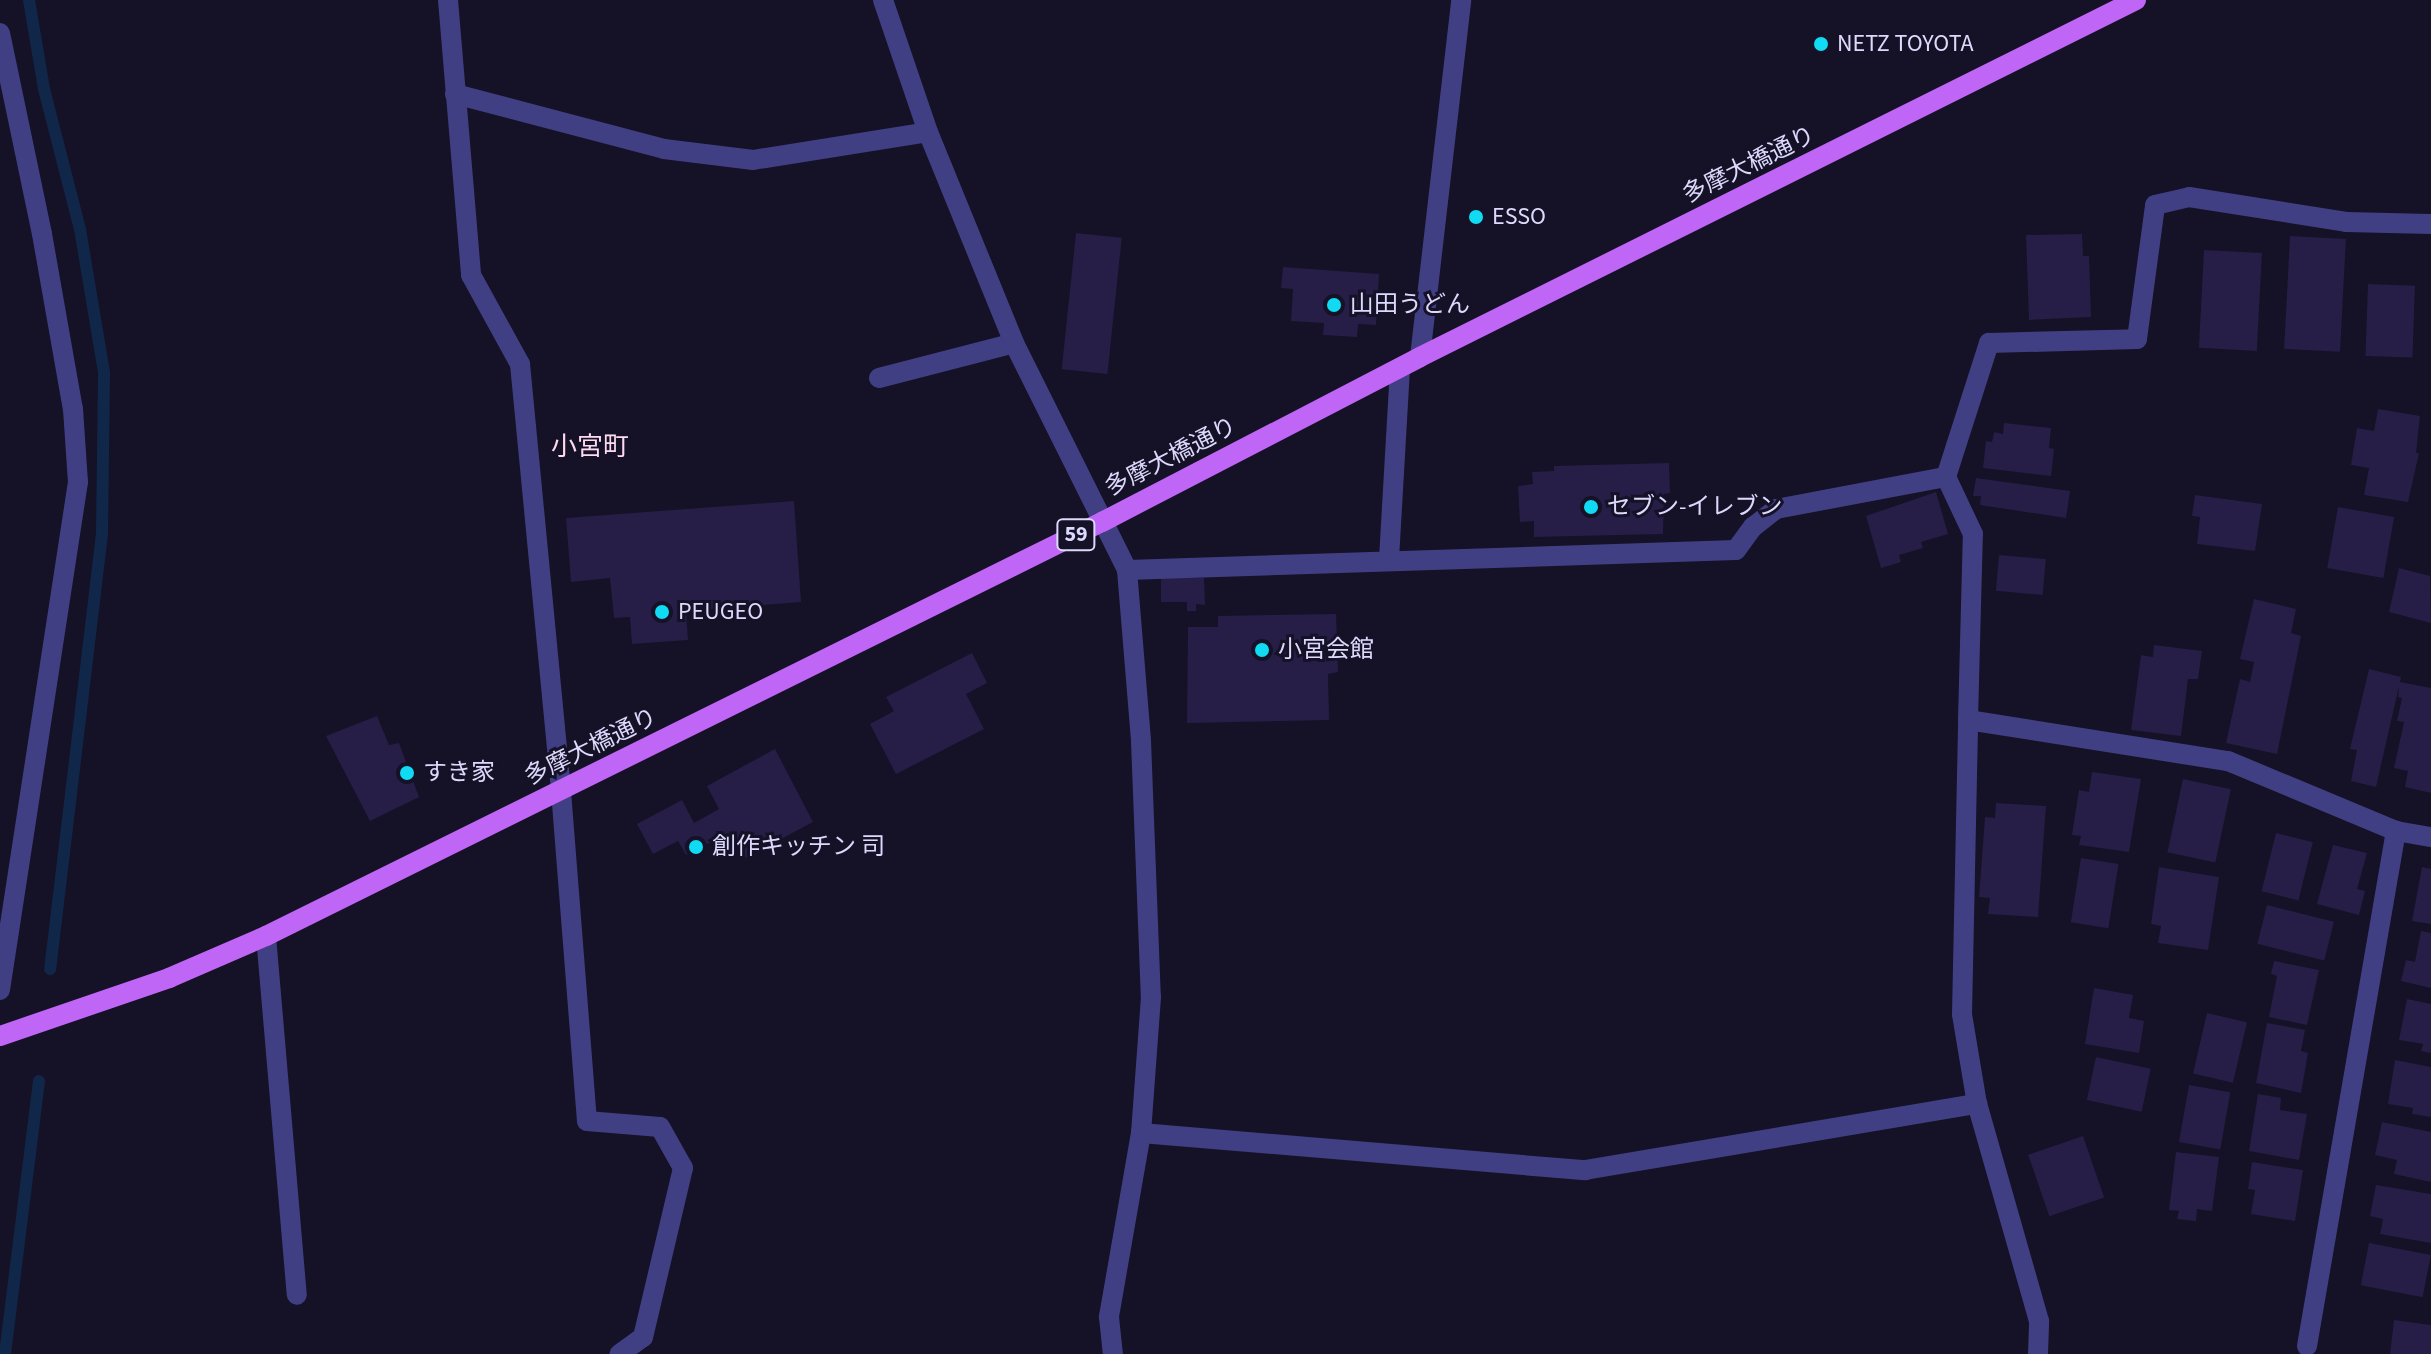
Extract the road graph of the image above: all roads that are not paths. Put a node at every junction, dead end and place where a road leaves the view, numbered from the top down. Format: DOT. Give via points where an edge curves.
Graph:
graph roads {
  1 [pos="448,0"];
  2 [pos="883,0"];
  3 [pos="1461,0"];
  4 [pos="2136,0"];
  5 [pos="0,33"];
  6 [pos="455,94"];
  7 [pos="928,132"];
  8 [pos="2431,224"];
  9 [pos="1014,343"];
  10 [pos="1420,357"];
  11 [pos="1400,369"];
  12 [pos="879,378"];
  13 [pos="1946,477"];
  14 [pos="1102,522"];
  15 [pos="1389,559"];
  16 [pos="1127,570"];
  17 [pos="1968,720"];
  18 [pos="561,791"];
  19 [pos="2396,831"];
  20 [pos="2431,837"];
  21 [pos="266,936"];
  22 [pos="0,990"];
  23 [pos="0,1036"];
  24 [pos="1977,1104"];
  25 [pos="1141,1133"];
  26 [pos="297,1295"];
  27 [pos="2307,1346"];
  28 [pos="620,1354"];
  29 [pos="1113,1354"];
  30 [pos="2038,1354"];
  1 -- 6 [label="street"];
  2 -- 7 [label="street"];
  3 -- 10 [label="street"];
  4 -- 10 [label="main road, 多摩大橋通り / 59"];
  5 -- 22 [label="street" via="68,380 78,482"];
  6 -- 7 [label="street" via="664,149 753,160"];
  6 -- 18 [label="street" via="471,275 520,364"];
  7 -- 9 [label="street"];
  8 -- 13 [label="street" via="2346,222 2189,197 2155,205 2137,339 1989,343"];
  9 -- 12 [label="street"];
  9 -- 14 [label="street"];
  10 -- 11 [label="main road, 多摩大橋通り / 59"];
  11 -- 14 [label="main road, 多摩大橋通り / 59"];
  11 -- 15 [label="street"];
  13 -- 15 [label="street" via="1776,509 1736,550"];
  13 -- 17 [label="street" via="1973,534"];
  14 -- 16 [label="street"];
  14 -- 18 [label="main road, 多摩大橋通り / 59"];
  15 -- 16 [label="street"];
  16 -- 25 [label="street" via="1141,741 1151,997"];
  17 -- 19 [label="street" via="2228,761"];
  17 -- 24 [label="street" via="1962,1014"];
  18 -- 21 [label="main road, 多摩大橋通り / 59"];
  18 -- 28 [label="street" via="587,1121 660,1127 683,1168 643,1337"];
  19 -- 20 [label="street"];
  19 -- 27 [label="street"];
  21 -- 23 [label="main road, 多摩大橋通り / 59" via="169,978"];
  21 -- 26 [label="street"];
  24 -- 25 [label="street" via="1585,1170"];
  24 -- 30 [label="street" via="2039,1321"];
  25 -- 29 [label="street" via="1109,1317"];
}
